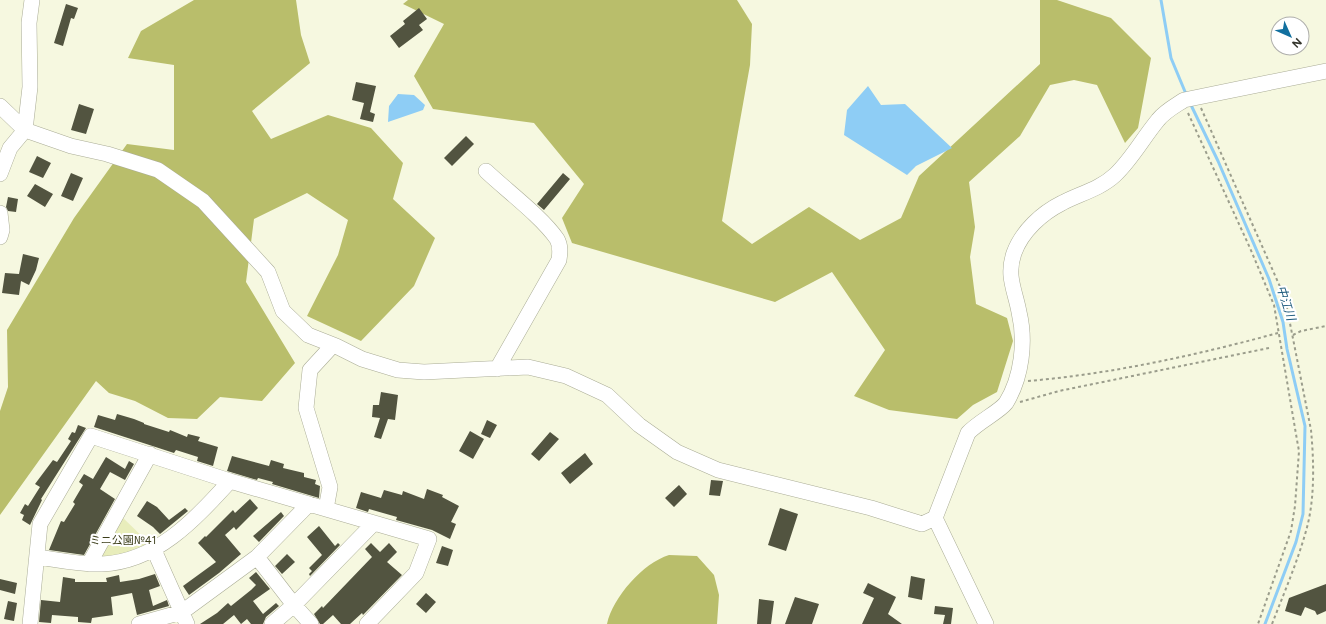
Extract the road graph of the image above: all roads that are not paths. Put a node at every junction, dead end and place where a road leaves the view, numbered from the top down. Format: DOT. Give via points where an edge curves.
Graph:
graph roads {
  1 [pos="32,0"];
  2 [pos="1326,71"];
  3 [pos="0,106"];
  4 [pos="25,130"];
  5 [pos="486,171"];
  6 [pos="0,174"];
  7 [pos="0,213"];
  8 [pos="0,237"];
  9 [pos="333,344"];
  10 [pos="497,369"];
  11 [pos="150,454"];
  12 [pos="230,481"];
  13 [pos="309,504"];
  14 [pos="326,509"];
  15 [pos="935,518"];
  16 [pos="374,523"];
  17 [pos="154,550"];
  18 [pos="38,557"];
  19 [pos="257,557"];
  20 [pos="89,564"];
  21 [pos="294,605"];
  22 [pos="185,618"];
  23 [pos="30,624"];
  24 [pos="139,624"];
  25 [pos="272,624"];
  26 [pos="311,624"];
  27 [pos="367,624"];
  28 [pos="986,624"];
  1 -- 4 [label="street" via="29,23 30,87"];
  2 -- 15 [label="street" via="1188,99 1170,108 1158,119 1115,176 1097,188 1061,204 1034,223 1014,253 1011,270 1012,289 1023,332 1015,382 1005,404 976,424 968,433"];
  3 -- 4 [label="street"];
  4 -- 6 [label="street" via="10,148"];
  4 -- 9 [label="street" via="70,146 107,154 158,170 203,202 268,272 283,311 308,336"];
  5 -- 10 [label="street" via="547,228 557,240 560,250 559,260"];
  7 -- 8 [label="street"];
  9 -- 10 [label="street" via="362,359 398,370 424,372"];
  9 -- 14 [label="street" via="310,370 306,408 330,487"];
  10 -- 15 [label="street" via="528,367 566,376 607,395 639,425 677,452 718,470 871,508 922,524"];
  11 -- 12 [label="street"];
  11 -- 18 [label="street" via="91,436 40,524"];
  11 -- 20 [label="street"];
  12 -- 13 [label="street"];
  12 -- 17 [label="street" via="198,516"];
  13 -- 14 [label="street"];
  13 -- 19 [label="street"];
  14 -- 16 [label="street"];
  15 -- 28 [label="street"];
  16 -- 21 [label="street"];
  16 -- 27 [label="street" via="430,539 416,573"];
  17 -- 20 [label="street" via="104,564"];
  17 -- 22 [label="street"];
  18 -- 20 [label="street"];
  18 -- 23 [label="street"];
  19 -- 21 [label="street"];
  19 -- 22 [label="street"];
  21 -- 25 [label="street"];
  21 -- 26 [label="street"];
  22 -- 24 [label="street"];
}
